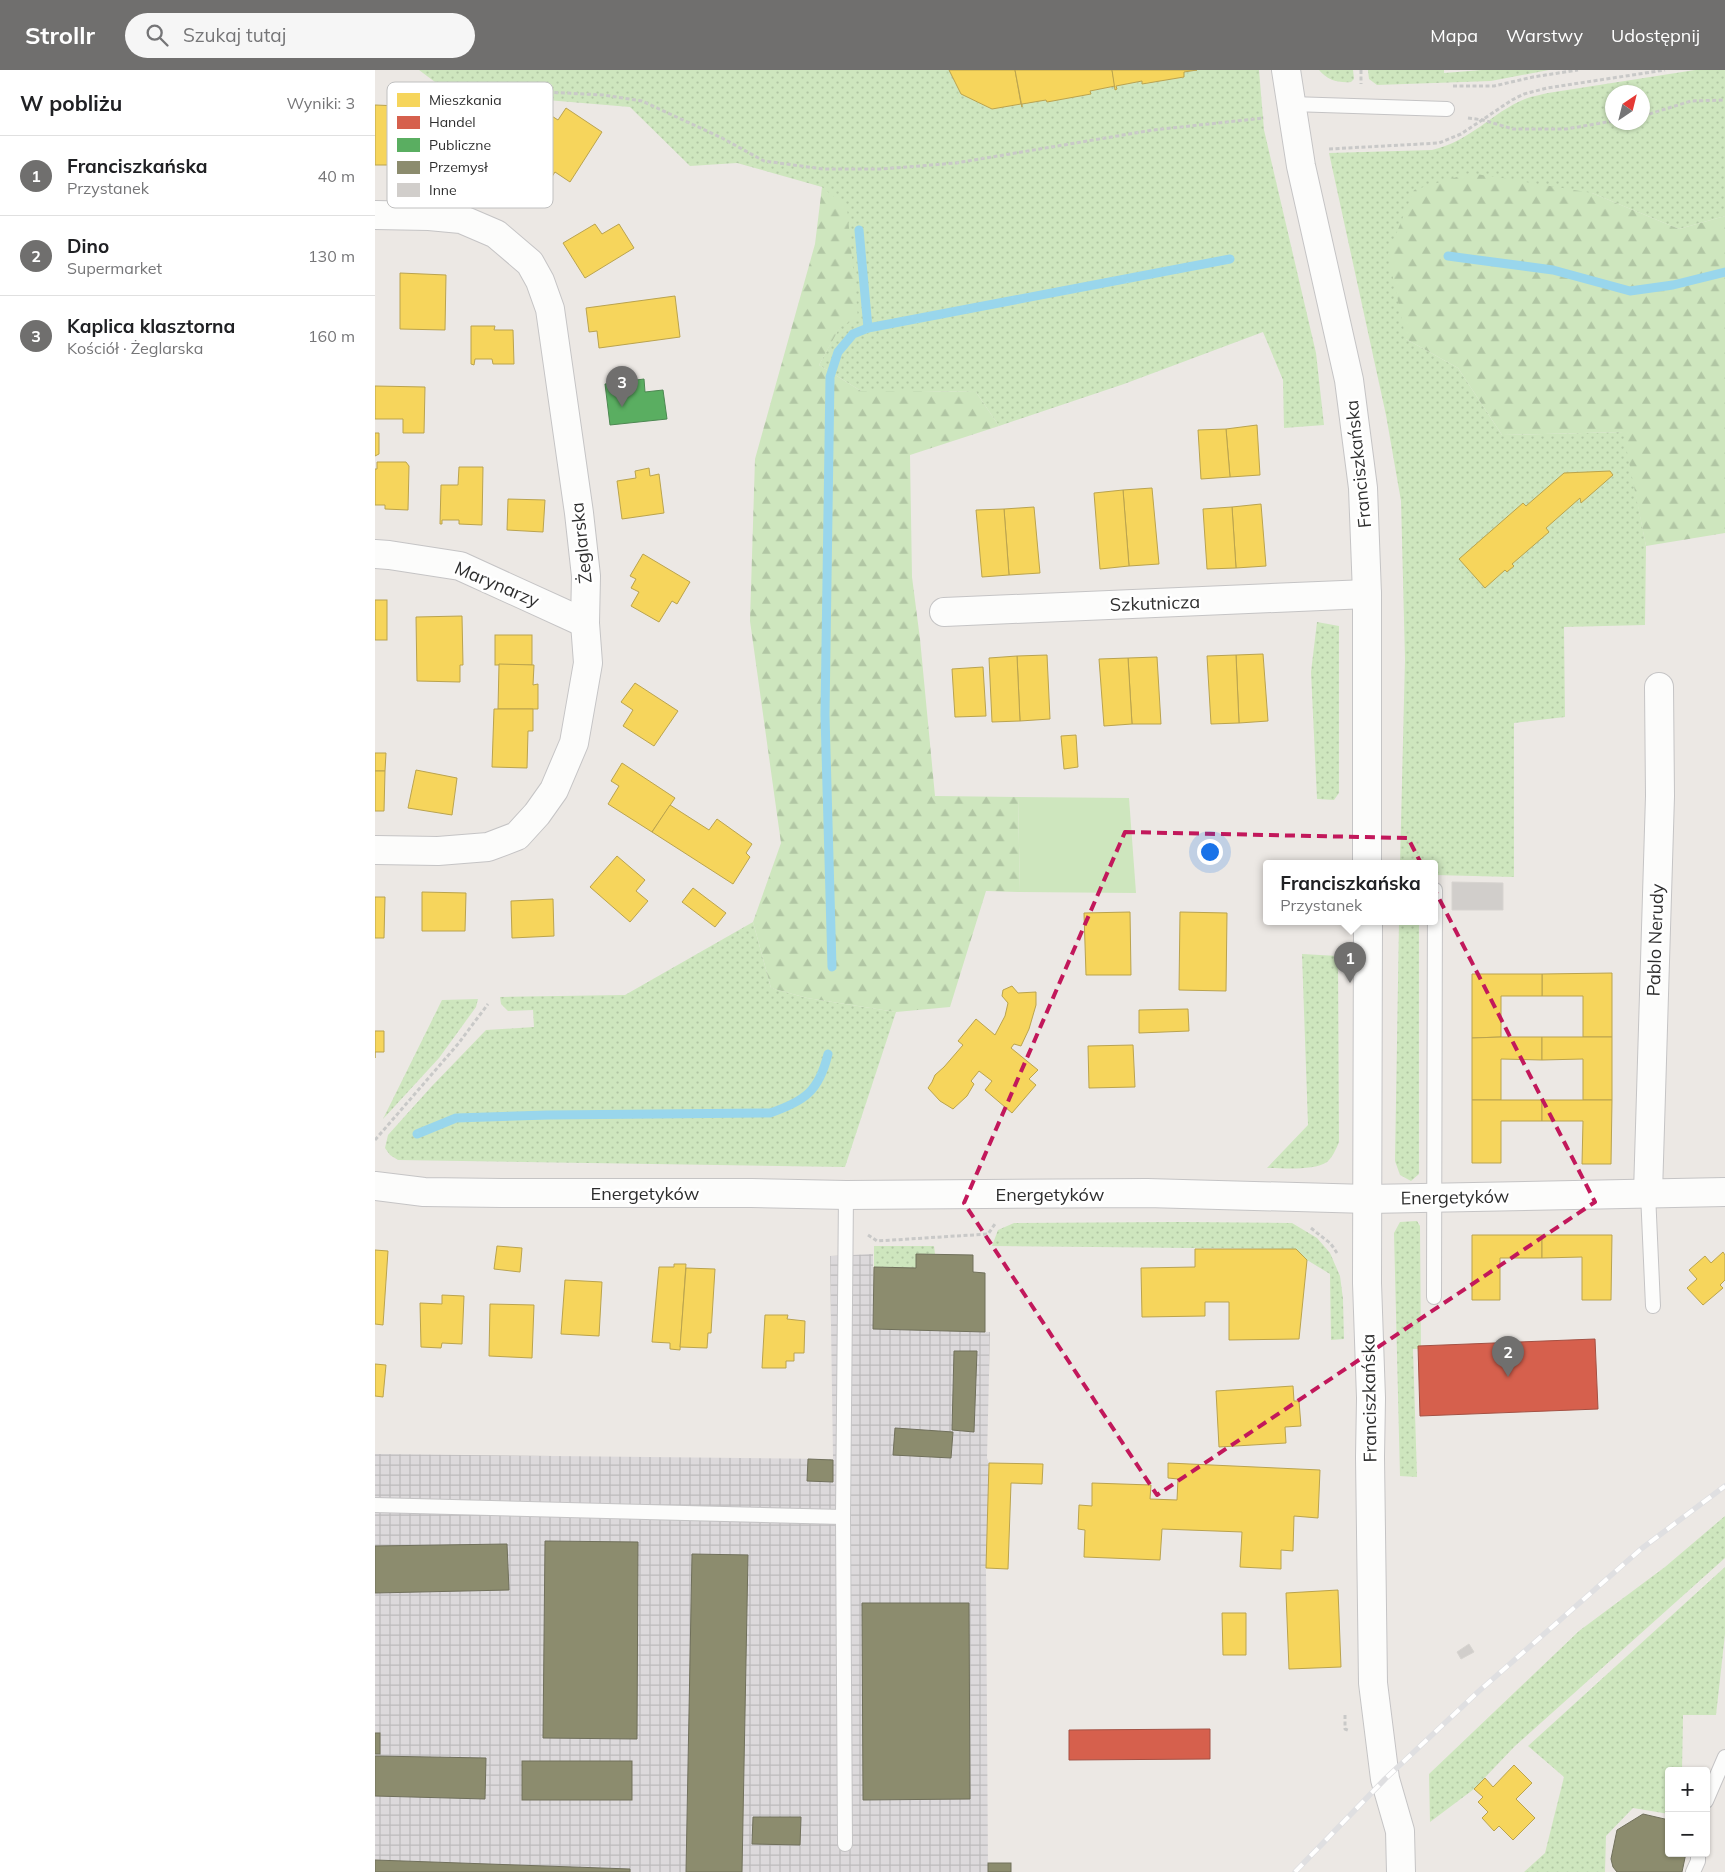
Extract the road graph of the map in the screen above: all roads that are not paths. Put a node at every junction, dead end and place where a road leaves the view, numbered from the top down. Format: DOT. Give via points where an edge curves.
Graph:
graph roads {
  1 [pos="1286,70"];
  2 [pos="1447,109"];
  3 [pos="1291,110"];
  4 [pos="375,215"];
  5 [pos="375,554"];
  6 [pos="1367,594"];
  7 [pos="943,612"];
  8 [pos="585,623"];
  9 [pos="1659,687"];
  10 [pos="375,850"];
  11 [pos="1367,860"];
  12 [pos="1367,925"];
  13 [pos="1435,925"];
  14 [pos="375,1186"];
  15 [pos="1725,1192"];
  16 [pos="1648,1193"];
  17 [pos="846,1196"];
  18 [pos="1434,1198"];
  19 [pos="1368,1199"];
  20 [pos="1434,1297"];
  21 [pos="1653,1306"];
  22 [pos="375,1505"];
  23 [pos="843,1517"];
  24 [pos="1725,1757"];
  25 [pos="1710,1792"];
  26 [pos="845,1844"];
  27 [pos="1697,1857"];
  28 [pos="1401,1872"];
  29 [pos="1693,1872"];
  1 -- 3 [label="street, Franciszkańska"];
  2 -- 3 [label="lane"];
  3 -- 6 [label="street, Franciszkańska" via="1349,380 1363,488"];
  4 -- 8 [label="street, Żeglarska" via="461,219 497,234 530,263 540,281 550,308 579,513 586,576"];
  5 -- 8 [label="street, Marynarzy" via="460,566"];
  6 -- 7 [label="street, Szkutnicza"];
  6 -- 11 [label="street, Franciszkańska"];
  8 -- 10 [label="street, Żeglarska" via="588,663 574,743 554,790 517,836 488,847 438,851"];
  9 -- 16 [label="street, Pablo Nerudy" via="1660,796"];
  12 -- 19 [label="street, Franciszkańska"];
  13 -- 18 [label="lane"];
  14 -- 17 [label="street, Energetyków" via="424,1192"];
  15 -- 16 [label="street, Energetyków"];
  16 -- 18 [label="street, Energetyków"];
  16 -- 21 [label="lane"];
  17 -- 19 [label="street, Energetyków" via="1147,1193"];
  17 -- 23 [label="lane"];
  18 -- 19 [label="street, Energetyków"];
  18 -- 20 [label="lane"];
  19 -- 28 [label="street, Franciszkańska" via="1373,1683 1385,1779 1400,1831"];
  22 -- 23 [label="lane"];
  23 -- 26 [label="lane"];
  24 -- 25 [label="lane"];
  27 -- 29 [label="lane"];
}
